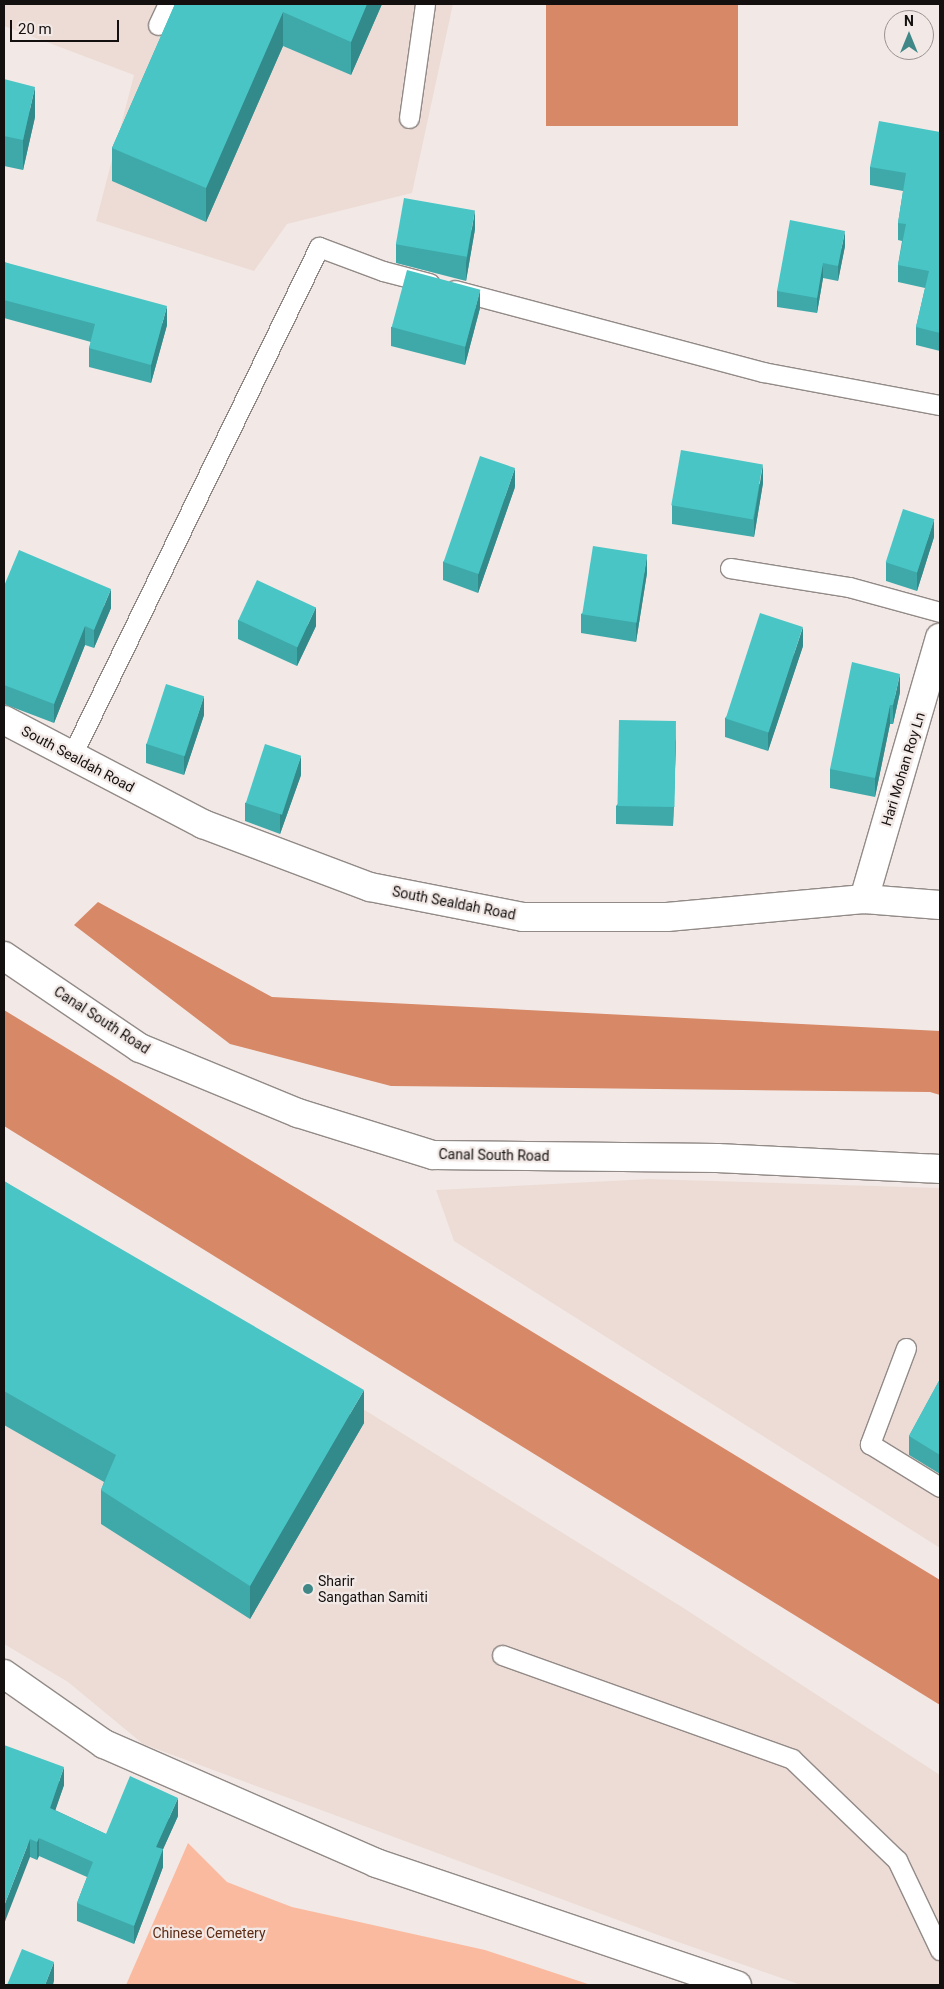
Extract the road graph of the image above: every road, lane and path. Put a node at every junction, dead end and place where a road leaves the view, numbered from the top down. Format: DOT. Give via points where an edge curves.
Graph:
graph roads {
  1 [pos="168,4"];
  2 [pos="425,4"];
  3 [pos="158,25"];
  4 [pos="409,118"];
  5 [pos="940,406"];
  6 [pos="730,568"];
  7 [pos="940,612"];
  8 [pos="940,638"];
  9 [pos="4,720"];
  10 [pos="72,755"];
  11 [pos="864,899"];
  12 [pos="940,905"];
  13 [pos="4,956"];
  14 [pos="940,1169"];
  15 [pos="906,1348"];
  16 [pos="940,1487"];
  17 [pos="502,1655"];
  18 [pos="4,1674"];
  19 [pos="940,1950"];
  20 [pos="737,1985"];
  1 -- 3 [label="lane"];
  2 -- 4 [label="lane"];
  5 -- 10 [label="lane" via="762,372 383,271 320,247"];
  6 -- 7 [label="lane" via="849,586"];
  8 -- 11 [label="street, Hari Mohan Roy Ln"];
  9 -- 10 [label="street, South Sealdah Road"];
  10 -- 11 [label="street, South Sealdah Road" via="203,824 370,887 523,917 666,917"];
  11 -- 12 [label="street, South Sealdah Road"];
  13 -- 14 [label="street, Canal South Road" via="140,1048 298,1113 433,1155 717,1158"];
  15 -- 16 [label="lane" via="870,1444"];
  17 -- 19 [label="lane" via="792,1759 897,1860"];
  18 -- 20 [label="street" via="104,1744 376,1863"];
}
